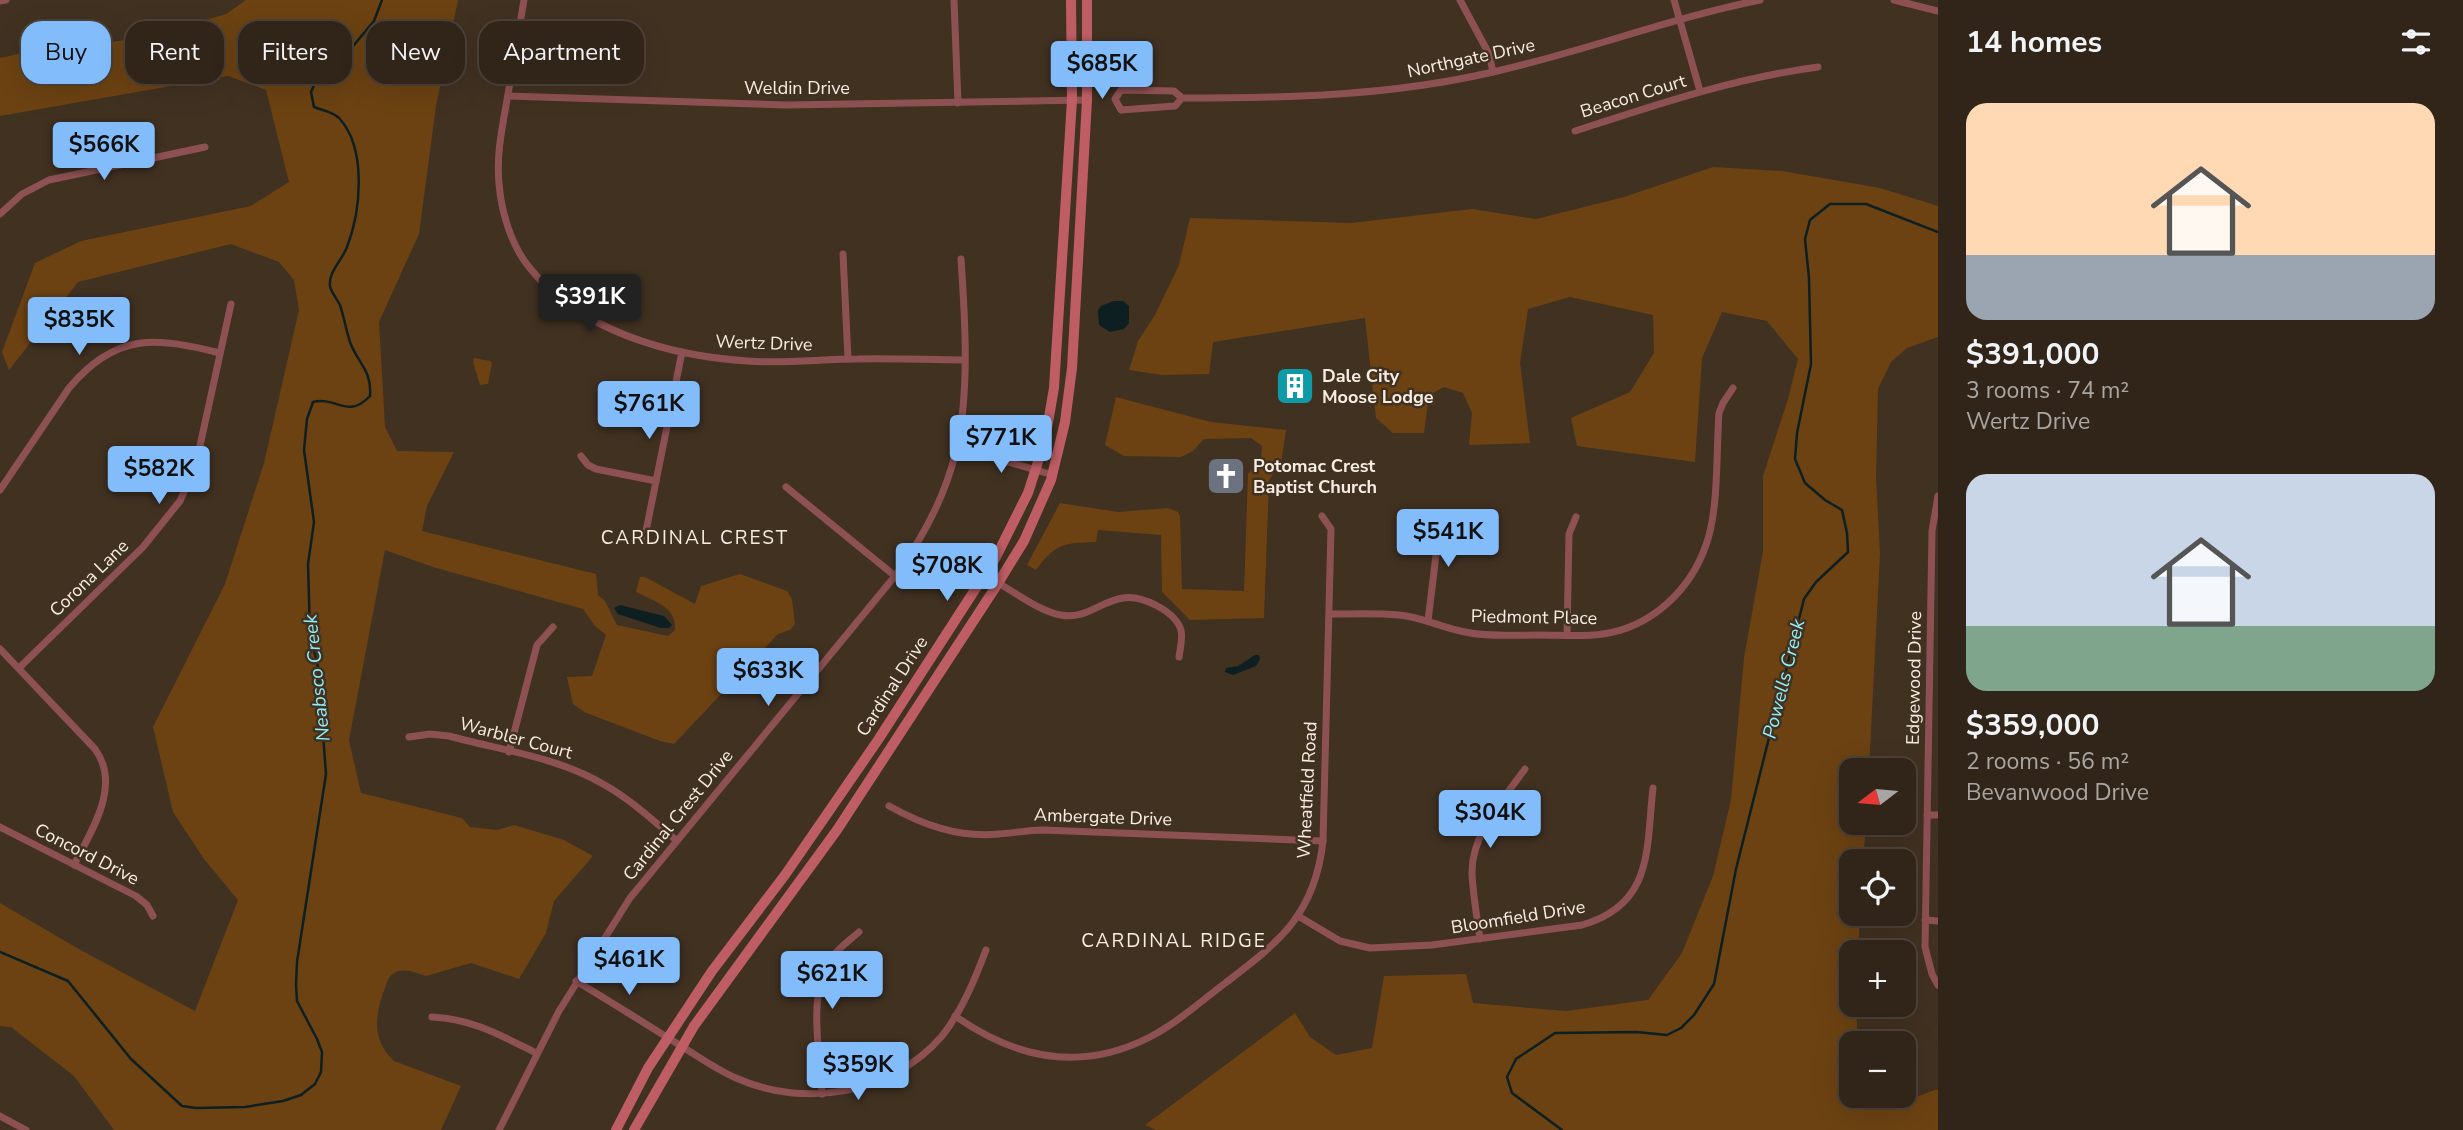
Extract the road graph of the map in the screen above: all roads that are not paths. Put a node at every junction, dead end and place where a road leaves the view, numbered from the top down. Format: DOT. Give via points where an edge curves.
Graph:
graph roads {
  1 [pos="6,0"];
  2 [pos="524,0"];
  3 [pos="954,0"];
  4 [pos="1071,0"];
  5 [pos="1087,0"];
  6 [pos="1460,0"];
  7 [pos="1674,0"];
  8 [pos="1760,0"];
  9 [pos="1894,0"];
  10 [pos="0,1"];
  11 [pos="1938,11"];
  12 [pos="1680,21"];
  13 [pos="1818,67"];
  14 [pos="1493,72"];
  15 [pos="1700,92"];
  16 [pos="508,96"];
  17 [pos="1182,99"];
  18 [pos="1072,100"];
  19 [pos="1087,100"];
  20 [pos="958,103"];
  21 [pos="1574,131"];
  22 [pos="205,147"];
  23 [pos="0,214"];
  24 [pos="843,254"];
  25 [pos="961,259"];
  26 [pos="231,304"];
  27 [pos="682,352"];
  28 [pos="220,353"];
  29 [pos="848,359"];
  30 [pos="964,360"];
  31 [pos="1733,388"];
  32 [pos="957,447"];
  33 [pos="580,456"];
  34 [pos="1036,470"];
  35 [pos="1053,475"];
  36 [pos="656,481"];
  37 [pos="786,487"];
  38 [pos="0,489"];
  39 [pos="1938,496"];
  40 [pos="1447,513"];
  41 [pos="1322,516"];
  42 [pos="1576,517"];
  43 [pos="645,536"];
  44 [pos="895,576"];
  45 [pos="998,583"];
  46 [pos="1330,614"];
  47 [pos="1428,621"];
  48 [pos="553,627"];
  49 [pos="1567,635"];
  50 [pos="0,649"];
  51 [pos="1179,657"];
  52 [pos="19,668"];
  53 [pos="410,737"];
  54 [pos="509,752"];
  55 [pos="1525,769"];
  56 [pos="1653,788"];
  57 [pos="889,806"];
  58 [pos="1927,815"];
  59 [pos="1938,815"];
  60 [pos="0,827"];
  61 [pos="676,840"];
  62 [pos="1323,841"];
  63 [pos="74,865"];
  64 [pos="153,916"];
  65 [pos="1298,916"];
  66 [pos="1925,920"];
  67 [pos="1938,921"];
  68 [pos="859,932"];
  69 [pos="1480,939"];
  70 [pos="986,950"];
  71 [pos="576,981"];
  72 [pos="1938,985"];
  73 [pos="955,1016"];
  74 [pos="432,1017"];
  75 [pos="667,1037"];
  76 [pos="682,1046"];
  77 [pos="536,1054"];
  78 [pos="822,1094"];
  79 [pos="0,1116"];
  80 [pos="26,1130"];
  81 [pos="499,1130"];
  82 [pos="616,1130"];
  83 [pos="634,1130"];
  1 -- 10 [label="street"];
  2 -- 16 [label="street, Wertz Drive"];
  3 -- 20 [label="street"];
  4 -- 18 [label="main road, Cardinal Drive"];
  5 -- 19 [label="main road, Cardinal Drive"];
  6 -- 14 [label="street" via="1489,54"];
  7 -- 12 [label="street, Beacon Court"];
  8 -- 12 [label="street, Northgate Drive"];
  9 -- 11 [label="street"];
  12 -- 14 [label="street, Northgate Drive"];
  12 -- 15 [label="street, Beacon Court"];
  13 -- 15 [label="street, Beacon Court"];
  14 -- 17 [label="street, Northgate Drive" via="1370,93"];
  15 -- 21 [label="street, Beacon Court"];
  16 -- 20 [label="street, Weldin Drive" via="786,105"];
  16 -- 27 [label="street, Wertz Drive" via="498,149 499,185 508,225 527,265 583,314 622,334"];
  17 -- 17 [label="street, Northgate Drive" via="1174,91 1128,89 1115,99 1121,110 1129,111 1175,106"];
  18 -- 19 [label="street, Weldin Drive"];
  18 -- 20 [label="street, Weldin Drive"];
  18 -- 34 [label="main road, Cardinal Drive" via="1054,387"];
  19 -- 35 [label="main road, Cardinal Drive" via="1071,379"];
  22 -- 23 [label="street" via="49,180 22,194"];
  24 -- 29 [label="street"];
  25 -- 30 [label="street, Cardinal Crest Drive"];
  26 -- 28 [label="street, Corona Lane"];
  27 -- 29 [label="street, Wertz Drive" via="746,361"];
  27 -- 36 [label="street"];
  28 -- 38 [label="street" via="147,341 100,358 69,388"];
  28 -- 52 [label="street, Corona Lane" via="196,464 175,508 144,547"];
  29 -- 30 [label="street, Wertz Drive"];
  30 -- 32 [label="street, Cardinal Crest Drive"];
  31 -- 49 [label="street, Piedmont Place" via="1719,414 1711,527 1691,577 1672,600 1644,621 1615,632"];
  32 -- 34 [label="street"];
  32 -- 44 [label="street, Cardinal Crest Drive" via="937,507"];
  33 -- 36 [label="street" via="596,469"];
  34 -- 35 [label="street"];
  34 -- 75 [label="main road, Cardinal Drive" via="996,557 878,740"];
  35 -- 45 [label="main road, Cardinal Drive" via="1024,541"];
  36 -- 43 [label="street"];
  37 -- 44 [label="street"];
  39 -- 58 [label="street, Edgewood Drive" via="1932,531"];
  40 -- 47 [label="street" via="1436,555"];
  41 -- 46 [label="street, Wheatfield Road" via="1331,528"];
  42 -- 49 [label="street" via="1569,534"];
  44 -- 61 [label="street, Cardinal Crest Drive"];
  45 -- 51 [label="street" via="1062,615 1084,615 1112,601 1135,598 1162,608 1182,635"];
  45 -- 76 [label="main road, Cardinal Drive" via="837,831"];
  46 -- 47 [label="street, Piedmont Place" via="1397,615"];
  46 -- 62 [label="street, Wheatfield Road"];
  47 -- 49 [label="street, Piedmont Place" via="1487,635"];
  48 -- 54 [label="street" via="537,645"];
  50 -- 52 [label="street"];
  52 -- 63 [label="street" via="95,748 101,761 106,786 103,805"];
  53 -- 54 [label="street, Warbler Court" via="449,736"];
  54 -- 61 [label="street, Warbler Court" via="562,765 601,782"];
  55 -- 69 [label="street" via="1476,846 1472,873"];
  56 -- 69 [label="street, Bloomfield Drive" via="1644,870 1634,891 1616,910 1582,925"];
  57 -- 62 [label="street, Ambergate Drive" via="918,822 962,833 1043,830"];
  58 -- 59 [label="street"];
  58 -- 66 [label="street, Edgewood Drive"];
  60 -- 63 [label="street, Concord Drive"];
  61 -- 71 [label="street, Cardinal Crest Drive" via="630,898"];
  62 -- 65 [label="street, Wheatfield Road" via="1314,884"];
  63 -- 64 [label="street, Concord Drive" via="136,896"];
  65 -- 69 [label="street, Bloomfield Drive" via="1340,941 1370,948"];
  65 -- 73 [label="street, Wheatfield Road" via="1259,958 1167,1027 1113,1052 1077,1057 1020,1050 987,1037"];
  66 -- 67 [label="street"];
  66 -- 72 [label="street, Edgewood Drive" via="1928,961"];
  68 -- 78 [label="street" via="831,958 820,983"];
  70 -- 73 [label="street"];
  71 -- 75 [label="street"];
  71 -- 77 [label="street, Cardinal Crest Drive"];
  73 -- 78 [label="street" via="929,1049 897,1072 862,1087"];
  74 -- 77 [label="street" via="481,1025"];
  75 -- 76 [label="street"];
  75 -- 82 [label="main road, Cardinal Drive"];
  76 -- 78 [label="street" via="756,1086"];
  76 -- 83 [label="main road, Cardinal Drive"];
  77 -- 81 [label="street, Cardinal Crest Drive"];
  79 -- 80 [label="street"];
}
